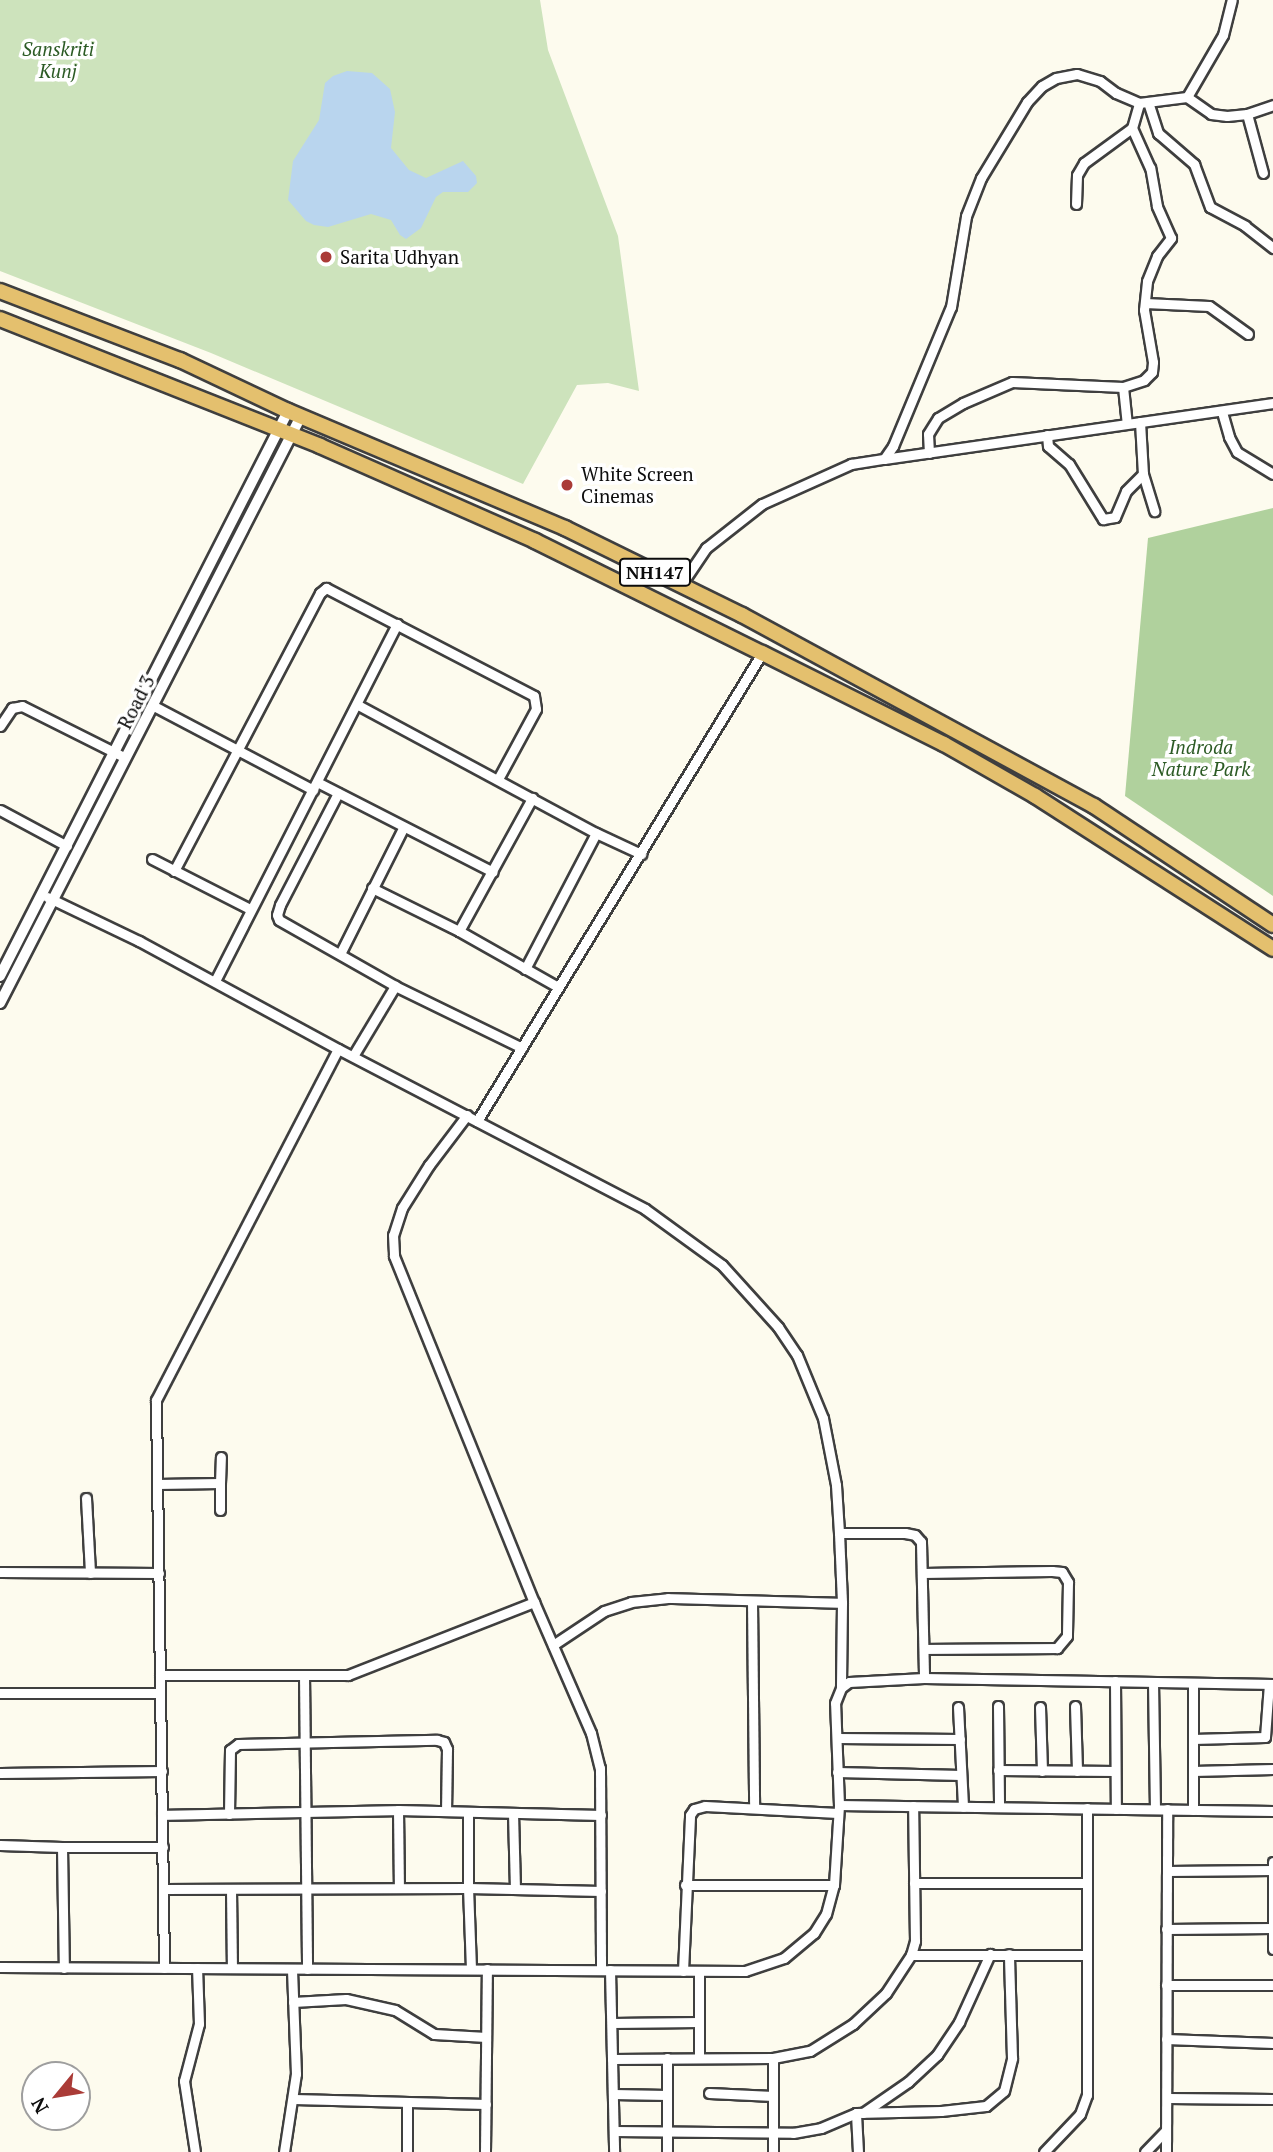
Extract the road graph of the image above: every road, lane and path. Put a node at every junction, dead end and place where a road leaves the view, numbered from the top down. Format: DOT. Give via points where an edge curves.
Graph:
graph roads {
  1 [pos="1232,0"];
  2 [pos="1187,97"];
  3 [pos="1143,103"];
  4 [pos="1273,105"];
  5 [pos="1247,114"];
  6 [pos="1132,128"];
  7 [pos="1263,173"];
  8 [pos="1076,204"];
  9 [pos="1273,248"];
  10 [pos="0,291"];
  11 [pos="1145,303"];
  12 [pos="0,319"];
  13 [pos="1248,334"];
  14 [pos="1123,387"];
  15 [pos="1273,402"];
  16 [pos="1222,412"];
  17 [pos="294,414"];
  18 [pos="1140,422"];
  19 [pos="1127,424"];
  20 [pos="286,432"];
  21 [pos="1047,435"];
  22 [pos="929,453"];
  23 [pos="884,459"];
  24 [pos="1143,474"];
  25 [pos="1273,474"];
  26 [pos="1154,511"];
  27 [pos="665,577"];
  28 [pos="681,585"];
  29 [pos="654,600"];
  30 [pos="397,624"];
  31 [pos="762,653"];
  32 [pos="358,705"];
  33 [pos="154,706"];
  34 [pos="0,726"];
  35 [pos="237,751"];
  36 [pos="116,753"];
  37 [pos="127,758"];
  38 [pos="498,779"];
  39 [pos="316,786"];
  40 [pos="338,793"];
  41 [pos="532,798"];
  42 [pos="0,810"];
  43 [pos="403,828"];
  44 [pos="596,834"];
  45 [pos="67,846"];
  46 [pos="641,854"];
  47 [pos="152,859"];
  48 [pos="174,871"];
  49 [pos="493,872"];
  50 [pos="372,888"];
  51 [pos="42,895"];
  52 [pos="53,900"];
  53 [pos="250,909"];
  54 [pos="1273,925"];
  55 [pos="459,931"];
  56 [pos="1273,949"];
  57 [pos="340,954"];
  58 [pos="4,957"];
  59 [pos="19,965"];
  60 [pos="525,969"];
  61 [pos="0,976"];
  62 [pos="215,981"];
  63 [pos="395,986"];
  64 [pos="558,987"];
  65 [pos="0,1003"];
  66 [pos="522,1048"];
  67 [pos="338,1049"];
  68 [pos="353,1056"];
  69 [pos="467,1115"];
  70 [pos="477,1121"];
  71 [pos="221,1457"];
  72 [pos="220,1483"];
  73 [pos="157,1484"];
  74 [pos="86,1498"];
  75 [pos="220,1510"];
  76 [pos="839,1533"];
  77 [pos="0,1572"];
  78 [pos="90,1573"];
  79 [pos="159,1573"];
  80 [pos="923,1573"];
  81 [pos="534,1602"];
  82 [pos="752,1602"];
  83 [pos="842,1603"];
  84 [pos="553,1645"];
  85 [pos="924,1649"];
  86 [pos="160,1675"];
  87 [pos="304,1675"];
  88 [pos="924,1678"];
  89 [pos="1115,1681"];
  90 [pos="1153,1682"];
  91 [pos="1193,1683"];
  92 [pos="1271,1684"];
  93 [pos="841,1688"];
  94 [pos="0,1693"];
  95 [pos="160,1693"];
  96 [pos="998,1706"];
  97 [pos="1075,1706"];
  98 [pos="958,1707"];
  99 [pos="1040,1707"];
  100 [pos="837,1738"];
  101 [pos="960,1739"];
  102 [pos="1193,1739"];
  103 [pos="306,1743"];
  104 [pos="1273,1769"];
  105 [pos="998,1770"];
  106 [pos="162,1771"];
  107 [pos="1042,1771"];
  108 [pos="1077,1771"];
  109 [pos="1193,1771"];
  110 [pos="837,1772"];
  111 [pos="1115,1772"];
  112 [pos="0,1773"];
  113 [pos="961,1775"];
  114 [pos="913,1806"];
  115 [pos="963,1807"];
  116 [pos="999,1807"];
  117 [pos="754,1808"];
  118 [pos="1087,1808"];
  119 [pos="838,1809"];
  120 [pos="1116,1809"];
  121 [pos="1155,1809"];
  122 [pos="1167,1809"];
  123 [pos="398,1810"];
  124 [pos="1193,1810"];
  125 [pos="446,1811"];
  126 [pos="1273,1811"];
  127 [pos="307,1812"];
  128 [pos="468,1812"];
  129 [pos="513,1813"];
  130 [pos="229,1814"];
  131 [pos="162,1815"];
  132 [pos="601,1815"];
  133 [pos="0,1845"];
  134 [pos="62,1847"];
  135 [pos="163,1847"];
  136 [pos="1273,1862"];
  137 [pos="1273,1870"];
  138 [pos="1167,1871"];
  139 [pos="914,1883"];
  140 [pos="1087,1883"];
  141 [pos="685,1885"];
  142 [pos="834,1885"];
  143 [pos="399,1888"];
  144 [pos="468,1888"];
  145 [pos="163,1889"];
  146 [pos="231,1889"];
  147 [pos="307,1889"];
  148 [pos="515,1889"];
  149 [pos="601,1891"];
  150 [pos="1272,1928"];
  151 [pos="1167,1929"];
  152 [pos="1273,1949"];
  153 [pos="990,1954"];
  154 [pos="1009,1954"];
  155 [pos="911,1955"];
  156 [pos="1087,1955"];
  157 [pos="0,1968"];
  158 [pos="64,1968"];
  159 [pos="164,1968"];
  160 [pos="197,1968"];
  161 [pos="232,1968"];
  162 [pos="292,1969"];
  163 [pos="307,1969"];
  164 [pos="471,1969"];
  165 [pos="487,1969"];
  166 [pos="606,1970"];
  167 [pos="683,1971"];
  168 [pos="699,1971"];
  169 [pos="1166,1985"];
  170 [pos="1273,1985"];
  171 [pos="293,2002"];
  172 [pos="699,2021"];
  173 [pos="611,2022"];
  174 [pos="486,2037"];
  175 [pos="1166,2039"];
  176 [pos="1273,2043"];
  177 [pos="667,2057"];
  178 [pos="699,2058"];
  179 [pos="773,2058"];
  180 [pos="612,2059"];
  181 [pos="709,2093"];
  182 [pos="613,2094"];
  183 [pos="667,2095"];
  184 [pos="773,2096"];
  185 [pos="1168,2098"];
  186 [pos="294,2099"];
  187 [pos="1273,2099"];
  188 [pos="407,2102"];
  189 [pos="486,2104"];
  190 [pos="859,2113"];
  191 [pos="1166,2130"];
  192 [pos="614,2131"];
  193 [pos="667,2132"];
  194 [pos="773,2133"];
  195 [pos="195,2152"];
  196 [pos="284,2152"];
  197 [pos="407,2152"];
  198 [pos="485,2152"];
  199 [pos="614,2152"];
  200 [pos="667,2152"];
  201 [pos="773,2152"];
  202 [pos="858,2152"];
  203 [pos="1044,2152"];
  204 [pos="1145,2152"];
  205 [pos="1166,2152"];
  1 -- 2 [label="street" via="1223,35"];
  2 -- 3 [label="street"];
  2 -- 5 [label="street" via="1211,114"];
  3 -- 6 [label="street"];
  3 -- 9 [label="street" via="1158,133 1194,164 1210,207"];
  3 -- 23 [label="street" via="1077,74 1056,78 1027,102 981,178 966,216 951,307"];
  4 -- 5 [label="street"];
  5 -- 7 [label="street"];
  6 -- 8 [label="street" via="1084,163 1077,175"];
  6 -- 11 [label="street" via="1171,237 1150,269"];
  10 -- 17 [label="highway, NH147" via="180,360"];
  11 -- 13 [label="street" via="1209,306"];
  11 -- 14 [label="street" via="1152,372"];
  12 -- 20 [label="highway, NH147"];
  14 -- 19 [label="street"];
  14 -- 22 [label="street" via="1012,382 938,418 928,434"];
  15 -- 16 [label="street"];
  16 -- 18 [label="street"];
  16 -- 25 [label="street" via="1237,452"];
  17 -- 20 [label="street, Road 3"];
  17 -- 27 [label="highway, NH147" via="552,523"];
  18 -- 19 [label="street"];
  18 -- 24 [label="street"];
  19 -- 21 [label="street"];
  20 -- 29 [label="highway, NH147" via="535,541"];
  20 -- 33 [label="street, Road 3"];
  20 -- 36 [label="street, Road 3"];
  21 -- 22 [label="street"];
  21 -- 24 [label="street" via="1048,446 1069,464 1103,519 1115,517 1126,491"];
  22 -- 23 [label="street"];
  23 -- 28 [label="street" via="851,464 762,504 706,548"];
  24 -- 26 [label="street"];
  27 -- 28 [label="highway, NH147"];
  27 -- 29 [label="highway"];
  28 -- 54 [label="highway, NH147" via="1094,806"];
  29 -- 31 [label="highway, NH147"];
  30 -- 32 [label="street"];
  30 -- 35 [label="street" via="332,588 323,589"];
  30 -- 38 [label="street" via="534,696 536,709"];
  31 -- 46 [label="street"];
  31 -- 56 [label="highway, NH147" via="944,744 1024,790"];
  32 -- 38 [label="street"];
  32 -- 39 [label="street"];
  33 -- 35 [label="street"];
  33 -- 37 [label="street, Road 3"];
  34 -- 36 [label="street" via="12,708 22,705"];
  35 -- 39 [label="street"];
  35 -- 48 [label="street"];
  36 -- 37 [label="street"];
  36 -- 45 [label="street, Road 3"];
  37 -- 52 [label="street, Road 3"];
  38 -- 41 [label="street"];
  39 -- 40 [label="street"];
  39 -- 53 [label="street"];
  40 -- 43 [label="street"];
  40 -- 57 [label="street" via="277,915"];
  41 -- 44 [label="street"];
  41 -- 49 [label="street"];
  42 -- 45 [label="street"];
  43 -- 49 [label="street"];
  43 -- 50 [label="street"];
  44 -- 46 [label="street"];
  44 -- 60 [label="street"];
  45 -- 51 [label="street, Road 3"];
  46 -- 64 [label="street"];
  47 -- 48 [label="street"];
  48 -- 53 [label="street"];
  49 -- 55 [label="street"];
  50 -- 55 [label="street"];
  50 -- 57 [label="street"];
  51 -- 52 [label="street"];
  51 -- 58 [label="street, Road 3"];
  52 -- 59 [label="street, Road 3"];
  52 -- 62 [label="street"];
  53 -- 62 [label="street"];
  55 -- 60 [label="street"];
  57 -- 63 [label="street"];
  58 -- 59 [label="street"];
  58 -- 61 [label="street, Road 3"];
  59 -- 65 [label="street, Road 3"];
  60 -- 64 [label="street"];
  62 -- 67 [label="street"];
  63 -- 66 [label="street"];
  63 -- 68 [label="street"];
  64 -- 66 [label="street"];
  66 -- 70 [label="street"];
  67 -- 68 [label="street"];
  67 -- 73 [label="street" via="163,1383 156,1400"];
  68 -- 69 [label="street"];
  69 -- 70 [label="street"];
  69 -- 81 [label="street" via="402,1208 393,1235 394,1256"];
  70 -- 76 [label="street" via="645,1209 722,1265 763,1310 797,1355 823,1418"];
  71 -- 72 [label="street"];
  72 -- 73 [label="street"];
  72 -- 75 [label="street"];
  73 -- 79 [label="street"];
  74 -- 78 [label="street"];
  76 -- 80 [label="street" via="915,1535 921,1542"];
  76 -- 83 [label="street"];
  77 -- 78 [label="street"];
  78 -- 79 [label="street"];
  79 -- 86 [label="street"];
  80 -- 85 [label="street"];
  80 -- 85 [label="street" via="1052,1571 1062,1572 1068,1582 1067,1636 1057,1648"];
  81 -- 84 [label="street"];
  81 -- 87 [label="street" via="369,1669 348,1675"];
  82 -- 83 [label="street"];
  82 -- 84 [label="street" via="668,1598 631,1602 604,1611"];
  82 -- 117 [label="street"];
  83 -- 93 [label="street"];
  84 -- 132 [label="street" via="591,1733 600,1768"];
  85 -- 88 [label="street"];
  86 -- 87 [label="street"];
  86 -- 95 [label="street"];
  87 -- 103 [label="street"];
  88 -- 89 [label="street"];
  88 -- 93 [label="street" via="859,1680"];
  89 -- 90 [label="street"];
  89 -- 111 [label="street"];
  90 -- 91 [label="street"];
  90 -- 121 [label="street"];
  91 -- 92 [label="street"];
  91 -- 102 [label="street"];
  92 -- 102 [label="street" via="1265,1737"];
  93 -- 100 [label="street" via="835,1703"];
  94 -- 95 [label="street"];
  95 -- 106 [label="street"];
  96 -- 105 [label="street"];
  97 -- 108 [label="street"];
  98 -- 101 [label="street"];
  99 -- 107 [label="street"];
  100 -- 101 [label="street"];
  100 -- 110 [label="street"];
  101 -- 113 [label="street"];
  102 -- 109 [label="street"];
  103 -- 125 [label="street" via="444,1742"];
  103 -- 127 [label="street"];
  103 -- 130 [label="street" via="232,1746"];
  104 -- 109 [label="street"];
  105 -- 107 [label="street"];
  105 -- 116 [label="street"];
  106 -- 112 [label="street"];
  106 -- 131 [label="street"];
  107 -- 108 [label="street"];
  108 -- 111 [label="street"];
  109 -- 124 [label="street"];
  110 -- 113 [label="street"];
  110 -- 119 [label="street"];
  111 -- 120 [label="street"];
  113 -- 115 [label="street"];
  114 -- 115 [label="street"];
  114 -- 119 [label="street"];
  114 -- 139 [label="street"];
  115 -- 116 [label="street"];
  116 -- 118 [label="street"];
  117 -- 119 [label="street"];
  117 -- 141 [label="street" via="705,1806 691,1812"];
  118 -- 120 [label="street"];
  118 -- 140 [label="street"];
  119 -- 142 [label="street"];
  120 -- 121 [label="street"];
  121 -- 122 [label="street"];
  122 -- 124 [label="street"];
  122 -- 138 [label="street"];
  123 -- 125 [label="street"];
  123 -- 127 [label="street"];
  123 -- 143 [label="street"];
  124 -- 126 [label="street"];
  125 -- 128 [label="street"];
  127 -- 130 [label="street"];
  127 -- 147 [label="street"];
  128 -- 129 [label="street"];
  128 -- 144 [label="street"];
  129 -- 132 [label="street"];
  129 -- 148 [label="street"];
  130 -- 131 [label="street"];
  131 -- 135 [label="street"];
  132 -- 149 [label="street"];
  133 -- 134 [label="street"];
  134 -- 135 [label="street"];
  134 -- 158 [label="street"];
  135 -- 145 [label="street"];
  136 -- 137 [label="street"];
  137 -- 138 [label="street"];
  137 -- 150 [label="street"];
  138 -- 151 [label="street"];
  139 -- 140 [label="street"];
  139 -- 155 [label="street"];
  140 -- 156 [label="street"];
  141 -- 142 [label="street"];
  141 -- 167 [label="street"];
  142 -- 168 [label="street" via="826,1914 814,1933 784,1958 745,1971"];
  143 -- 144 [label="street"];
  143 -- 147 [label="street"];
  144 -- 148 [label="street"];
  144 -- 164 [label="street"];
  145 -- 146 [label="street"];
  145 -- 159 [label="street"];
  146 -- 147 [label="street"];
  146 -- 161 [label="street"];
  147 -- 163 [label="street"];
  148 -- 149 [label="street"];
  149 -- 166 [label="street"];
  150 -- 151 [label="street"];
  150 -- 152 [label="street"];
  151 -- 169 [label="street"];
  153 -- 154 [label="street"];
  153 -- 155 [label="street"];
  153 -- 190 [label="street" via="959,2022 937,2054 908,2082"];
  154 -- 156 [label="street"];
  154 -- 190 [label="street" via="1012,2058 1004,2091 986,2106"];
  155 -- 179 [label="street" via="886,1993 853,2024 810,2051"];
  156 -- 203 [label="street" via="1087,2095 1080,2114"];
  157 -- 158 [label="street"];
  158 -- 159 [label="street"];
  159 -- 160 [label="street"];
  160 -- 161 [label="street"];
  160 -- 195 [label="street" via="199,2024 184,2081"];
  161 -- 162 [label="street"];
  162 -- 163 [label="street"];
  162 -- 171 [label="street"];
  163 -- 164 [label="street"];
  164 -- 165 [label="street"];
  165 -- 166 [label="street"];
  165 -- 174 [label="street"];
  166 -- 167 [label="street"];
  166 -- 173 [label="street"];
  167 -- 168 [label="street"];
  168 -- 172 [label="street"];
  169 -- 170 [label="street"];
  169 -- 175 [label="street"];
  171 -- 174 [label="street" via="346,1998 395,2010 434,2034"];
  171 -- 186 [label="street"];
  172 -- 173 [label="street"];
  172 -- 178 [label="street"];
  173 -- 180 [label="street"];
  174 -- 189 [label="street"];
  175 -- 176 [label="street"];
  175 -- 185 [label="street"];
  177 -- 178 [label="street"];
  177 -- 180 [label="street"];
  177 -- 183 [label="street"];
  178 -- 179 [label="street"];
  179 -- 184 [label="street"];
  180 -- 182 [label="street"];
  181 -- 184 [label="street"];
  182 -- 183 [label="street"];
  182 -- 192 [label="street"];
  183 -- 193 [label="street"];
  184 -- 194 [label="street"];
  185 -- 187 [label="street"];
  185 -- 191 [label="street"];
  186 -- 188 [label="street"];
  186 -- 196 [label="street" via="287,2116"];
  188 -- 189 [label="street"];
  188 -- 197 [label="street"];
  189 -- 198 [label="street"];
  190 -- 194 [label="street" via="821,2128"];
  190 -- 202 [label="street"];
  191 -- 204 [label="street"];
  191 -- 205 [label="street"];
  192 -- 193 [label="street"];
  192 -- 199 [label="street"];
  193 -- 194 [label="street"];
  193 -- 200 [label="street"];
  194 -- 201 [label="street"];
}
